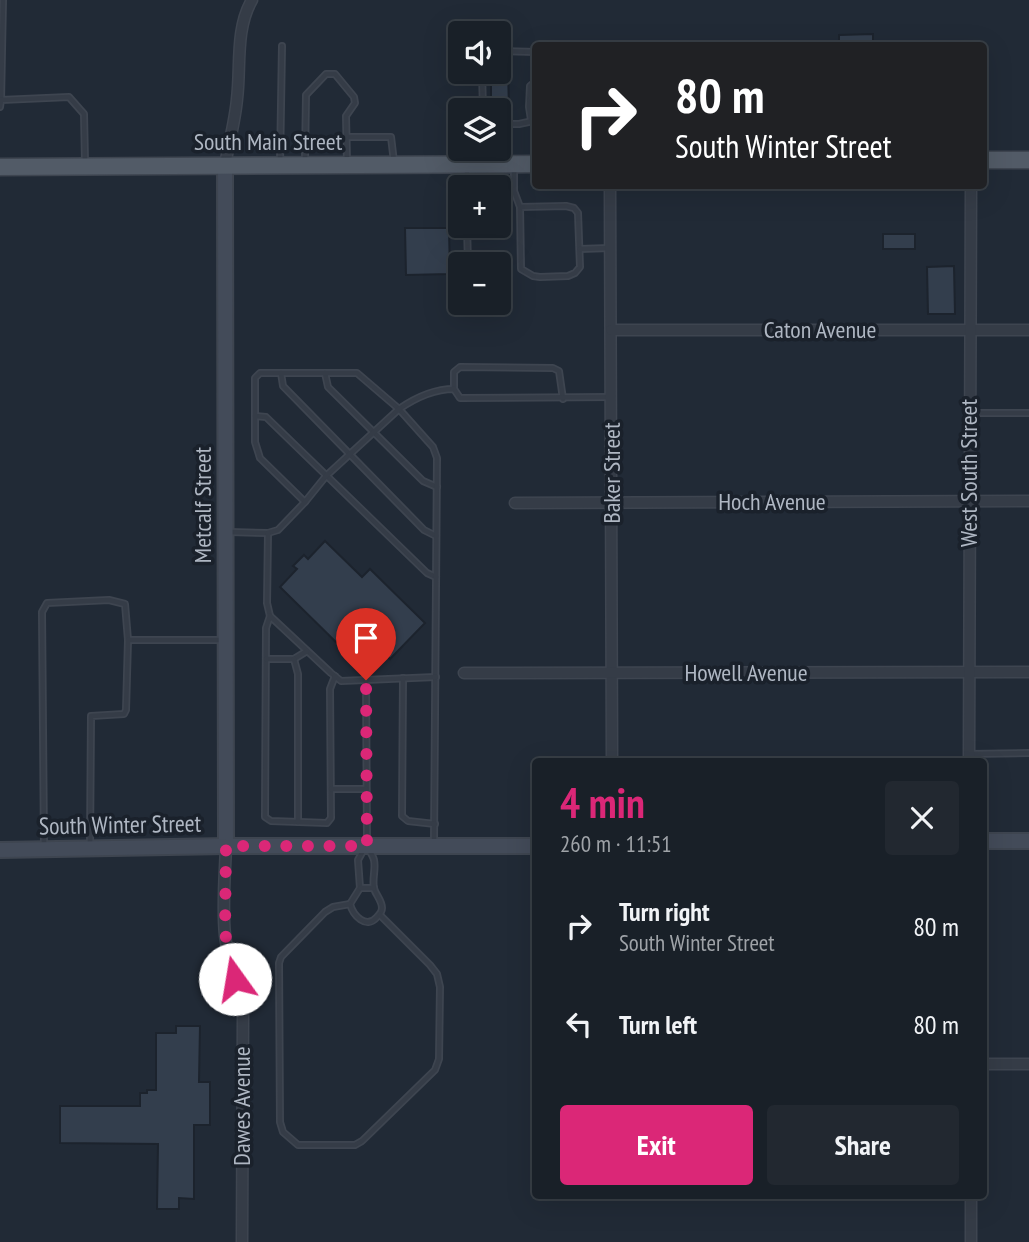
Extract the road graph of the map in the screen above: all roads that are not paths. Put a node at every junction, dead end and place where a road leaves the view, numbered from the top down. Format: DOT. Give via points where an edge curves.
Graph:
graph roads {
  1 [pos="3,0"];
  2 [pos="252,0"];
  3 [pos="282,46"];
  4 [pos="511,51"];
  5 [pos="532,51"];
  6 [pos="532,84"];
  7 [pos="1,100"];
  8 [pos="0,107"];
  9 [pos="532,120"];
  10 [pos="532,122"];
  11 [pos="511,124"];
  12 [pos="347,137"];
  13 [pos="987,160"];
  14 [pos="1029,160"];
  15 [pos="474,161"];
  16 [pos="503,161"];
  17 [pos="280,164"];
  18 [pos="305,164"];
  19 [pos="347,164"];
  20 [pos="394,164"];
  21 [pos="467,164"];
  22 [pos="514,164"];
  23 [pos="532,164"];
  24 [pos="225,165"];
  25 [pos="85,166"];
  26 [pos="0,167"];
  27 [pos="467,175"];
  28 [pos="610,189"];
  29 [pos="971,189"];
  30 [pos="520,207"];
  31 [pos="611,248"];
  32 [pos="580,249"];
  33 [pos="611,330"];
  34 [pos="970,330"];
  35 [pos="1029,330"];
  36 [pos="281,373"];
  37 [pos="325,373"];
  38 [pos="454,389"];
  39 [pos="611,397"];
  40 [pos="564,399"];
  41 [pos="399,409"];
  42 [pos="969,413"];
  43 [pos="1029,413"];
  44 [pos="255,416"];
  45 [pos="374,433"];
  46 [pos="351,454"];
  47 [pos="326,476"];
  48 [pos="437,487"];
  49 [pos="969,501"];
  50 [pos="1029,501"];
  51 [pos="305,502"];
  52 [pos="612,502"];
  53 [pos="515,503"];
  54 [pos="225,532"];
  55 [pos="268,533"];
  56 [pos="436,536"];
  57 [pos="436,577"];
  58 [pos="270,617"];
  59 [pos="128,640"];
  60 [pos="226,640"];
  61 [pos="307,651"];
  62 [pos="266,659"];
  63 [pos="295,659"];
  64 [pos="969,672"];
  65 [pos="1029,672"];
  66 [pos="464,673"];
  67 [pos="612,674"];
  68 [pos="335,676"];
  69 [pos="436,677"];
  70 [pos="403,678"];
  71 [pos="366,680"];
  72 [pos="1029,754"];
  73 [pos="969,757"];
  74 [pos="612,758"];
  75 [pos="331,789"];
  76 [pos="366,789"];
  77 [pos="298,822"];
  78 [pos="435,824"];
  79 [pos="987,841"];
  80 [pos="1029,841"];
  81 [pos="226,846"];
  82 [pos="367,846"];
  83 [pos="434,846"];
  84 [pos="532,846"];
  85 [pos="90,848"];
  86 [pos="44,849"];
  87 [pos="0,850"];
  88 [pos="360,888"];
  89 [pos="374,888"];
  90 [pos="350,904"];
  91 [pos="380,915"];
  92 [pos="987,1064"];
  93 [pos="1029,1064"];
  94 [pos="971,1199"];
  95 [pos="242,1242"];
  96 [pos="971,1242"];
  1 -- 7 [label="lane"];
  2 -- 24 [label="street" via="242,26 237,100"];
  3 -- 17 [label="lane"];
  4 -- 5 [label="lane"];
  6 -- 9 [label="lane"];
  7 -- 8 [label="lane"];
  7 -- 25 [label="lane" via="69,97 83,114"];
  10 -- 11 [label="lane"];
  12 -- 18 [label="lane" via="346,116 354,97 335,74 326,74 306,95"];
  12 -- 19 [label="lane"];
  12 -- 20 [label="lane" via="391,137"];
  13 -- 14 [label="main road"];
  15 -- 21 [label="main road, South Main Street"];
  16 -- 22 [label="main road, South Main Street"];
  17 -- 18 [label="main road, South Main Street"];
  17 -- 24 [label="main road, South Main Street"];
  18 -- 19 [label="main road, South Main Street"];
  19 -- 20 [label="main road, South Main Street"];
  20 -- 21 [label="main road, South Main Street"];
  21 -- 27 [label="lane"];
  22 -- 23 [label="main road, South Main Street"];
  22 -- 30 [label="lane" via="514,191"];
  24 -- 25 [label="main road, South Main Street"];
  24 -- 54 [label="street, Metcalf Street"];
  25 -- 26 [label="main road, South Main Street"];
  28 -- 31 [label="street, Baker Street"];
  29 -- 34 [label="street, West South Street"];
  30 -- 32 [label="lane" via="574,208"];
  30 -- 32 [label="lane" via="521,269 533,276 568,276 580,267"];
  31 -- 32 [label="lane"];
  31 -- 33 [label="street, Baker Street"];
  33 -- 34 [label="street, Caton Avenue"];
  33 -- 39 [label="street, Baker Street"];
  34 -- 35 [label="street, Caton Avenue"];
  34 -- 42 [label="street, West South Street"];
  36 -- 37 [label="lane"];
  36 -- 44 [label="lane" via="260,373 255,378"];
  36 -- 46 [label="lane" via="283,386"];
  37 -- 41 [label="lane" via="357,373"];
  37 -- 45 [label="lane" via="328,387"];
  38 -- 40 [label="lane" via="460,398"];
  38 -- 40 [label="lane" via="454,372 460,368 553,368 559,372"];
  38 -- 41 [label="lane" via="426,394"];
  39 -- 40 [label="lane"];
  39 -- 52 [label="street, Baker Street"];
  41 -- 45 [label="lane"];
  41 -- 48 [label="lane" via="433,447"];
  42 -- 43 [label="lane"];
  42 -- 49 [label="street, West South Street"];
  44 -- 47 [label="lane" via="266,417"];
  44 -- 51 [label="lane" via="260,458"];
  45 -- 46 [label="lane"];
  45 -- 48 [label="lane" via="422,481"];
  46 -- 47 [label="lane"];
  46 -- 56 [label="lane" via="424,530"];
  47 -- 51 [label="lane"];
  47 -- 57 [label="lane"];
  48 -- 56 [label="lane"];
  49 -- 50 [label="street, Hoch Avenue"];
  49 -- 52 [label="street, Hoch Avenue"];
  49 -- 64 [label="street, West South Street"];
  51 -- 55 [label="lane" via="278,530"];
  52 -- 53 [label="street, Hoch Avenue"];
  52 -- 67 [label="street, Baker Street"];
  54 -- 55 [label="lane"];
  54 -- 60 [label="street, Metcalf Street"];
  55 -- 58 [label="lane"];
  56 -- 57 [label="lane"];
  57 -- 69 [label="lane"];
  58 -- 61 [label="lane"];
  58 -- 62 [label="lane"];
  59 -- 60 [label="lane"];
  59 -- 85 [label="lane" via="126,710 124,714 91,716"];
  59 -- 86 [label="lane" via="125,604 109,600 47,603 42,612"];
  60 -- 81 [label="street, Metcalf Street"];
  61 -- 63 [label="lane"];
  61 -- 68 [label="lane"];
  62 -- 63 [label="lane"];
  62 -- 77 [label="lane" via="265,817"];
  63 -- 77 [label="lane"];
  64 -- 65 [label="street, Howell Avenue"];
  64 -- 67 [label="street, Howell Avenue"];
  64 -- 73 [label="street, West South Street"];
  66 -- 67 [label="street, Howell Avenue"];
  67 -- 74 [label="street, Baker Street"];
  68 -- 71 [label="lane" via="341,681"];
  68 -- 75 [label="lane" via="330,690"];
  69 -- 70 [label="lane"];
  69 -- 78 [label="lane"];
  70 -- 71 [label="lane"];
  70 -- 78 [label="lane" via="402,816"];
  71 -- 76 [label="lane"];
  72 -- 73 [label="lane"];
  75 -- 76 [label="lane"];
  75 -- 77 [label="lane" via="327,823"];
  76 -- 82 [label="lane"];
  78 -- 83 [label="lane"];
  79 -- 80 [label="street"];
  81 -- 82 [label="street, South Winter Street"];
  81 -- 85 [label="street, South Winter Street"];
  81 -- 95 [label="street, Dawes Avenue" via="225,933 243,1016"];
  82 -- 83 [label="street, South Winter Street"];
  82 -- 88 [label="lane" via="358,860"];
  82 -- 89 [label="lane" via="374,860"];
  83 -- 84 [label="street, South Winter Street"];
  85 -- 86 [label="street, South Winter Street"];
  86 -- 87 [label="street, South Winter Street"];
  88 -- 89 [label="lane"];
  88 -- 90 [label="lane"];
  89 -- 91 [label="lane" via="382,907"];
  90 -- 91 [label="lane" via="359,920 368,922"];
  90 -- 91 [label="lane" via="325,912 279,963 280,1122 283,1132 298,1145 362,1142 435,1070 439,1059 437,974"];
  92 -- 93 [label="street"];
  94 -- 96 [label="street"];
}
